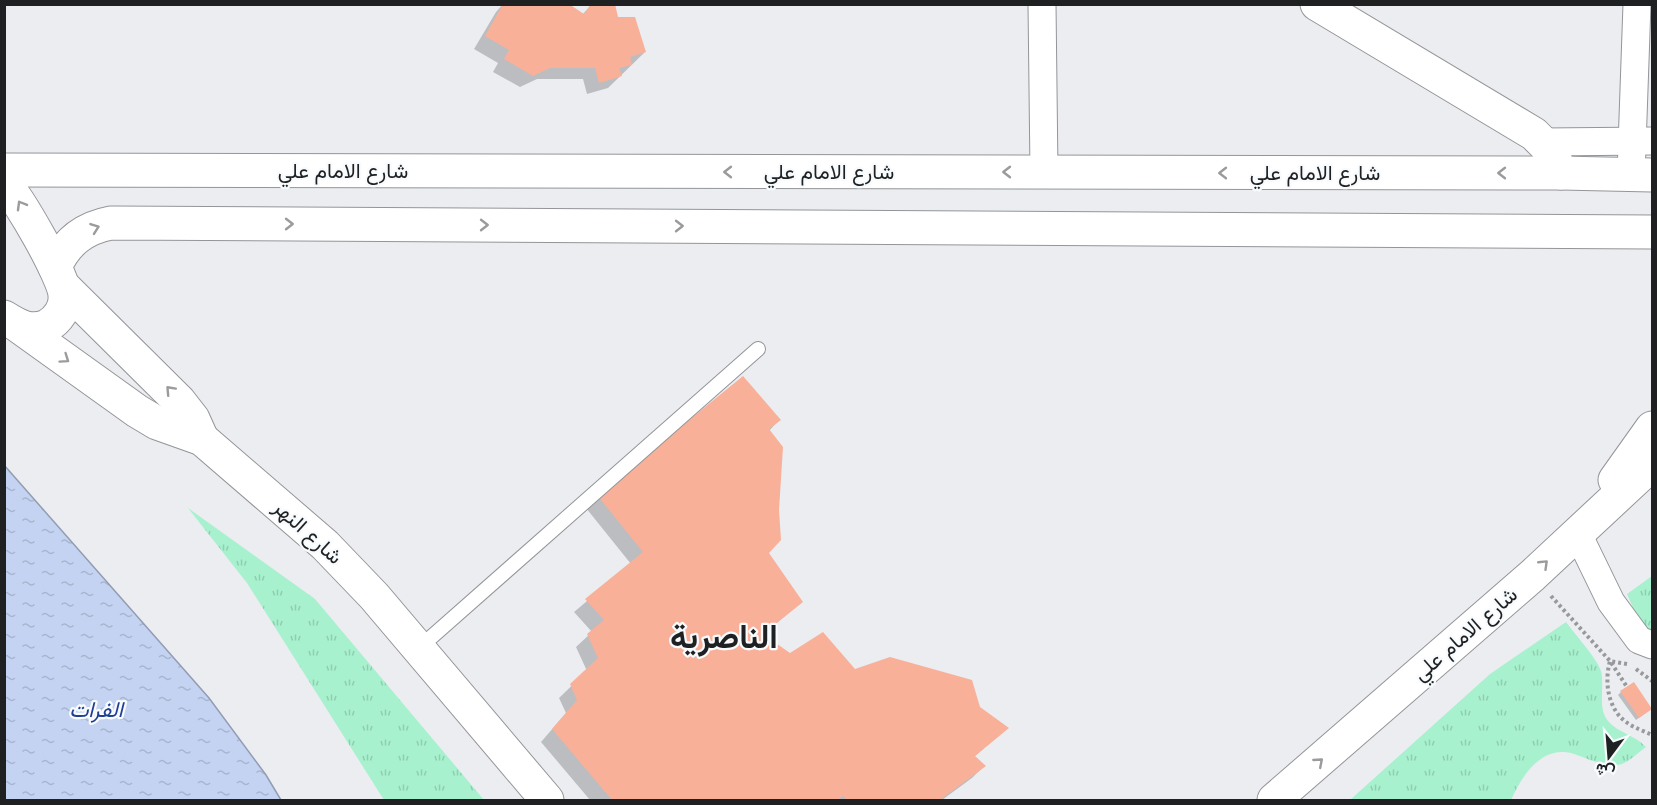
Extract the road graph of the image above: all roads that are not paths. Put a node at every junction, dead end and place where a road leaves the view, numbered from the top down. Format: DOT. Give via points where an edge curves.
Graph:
graph roads {
  1 [pos="1042,4"];
  2 [pos="1317,4"];
  3 [pos="1637,4"];
  4 [pos="1642,141"];
  5 [pos="1544,142"];
  6 [pos="4,170"];
  7 [pos="1044,172"];
  8 [pos="1561,173"];
  9 [pos="1642,175"];
  10 [pos="4,183"];
  11 [pos="1653,232"];
  12 [pos="59,277"];
  13 [pos="11,321"];
  14 [pos="758,349"];
  15 [pos="1653,428"];
  16 [pos="202,439"];
  17 [pos="1653,464"];
  18 [pos="1576,532"];
  19 [pos="1653,645"];
  20 [pos="419,648"];
  21 [pos="547,801"];
  22 [pos="1275,801"];
  1 -- 7 [label="street"];
  2 -- 5 [label="main road"];
  3 -- 4 [label="street"];
  4 -- 5 [label="street"];
  4 -- 9 [label="street"];
  5 -- 8 [label="main road"];
  7 -- 6 [label="main road, شارع الامام علي, one-way"];
  8 -- 7 [label="main road, شارع الامام علي, one-way"];
  8 -- 9 [label="main road, شارع الامام علي"];
  12 -- 10 [label="main road, one-way" via="18,200"];
  12 -- 11 [label="main road, one-way" via="67,246 86,230 111,223"];
  12 -- 13 [label="main road" via="66,297 53,322 36,329"];
  16 -- 12 [label="main road, one-way" via="180,400"];
  13 -- 16 [label="main road, شارع النهر, one-way" via="137,411 157,423"];
  14 -- 20 [label="lane"];
  15 -- 18 [label="main road"];
  16 -- 20 [label="main road, شارع النهر" via="326,545"];
  17 -- 18 [label="main road, شارع الامام علي"];
  18 -- 19 [label="street" via="1611,602 1640,640"];
  22 -- 18 [label="main road, شارع الامام علي, one-way" via="1533,575"];
  20 -- 21 [label="main road, شارع النهر"];
}
